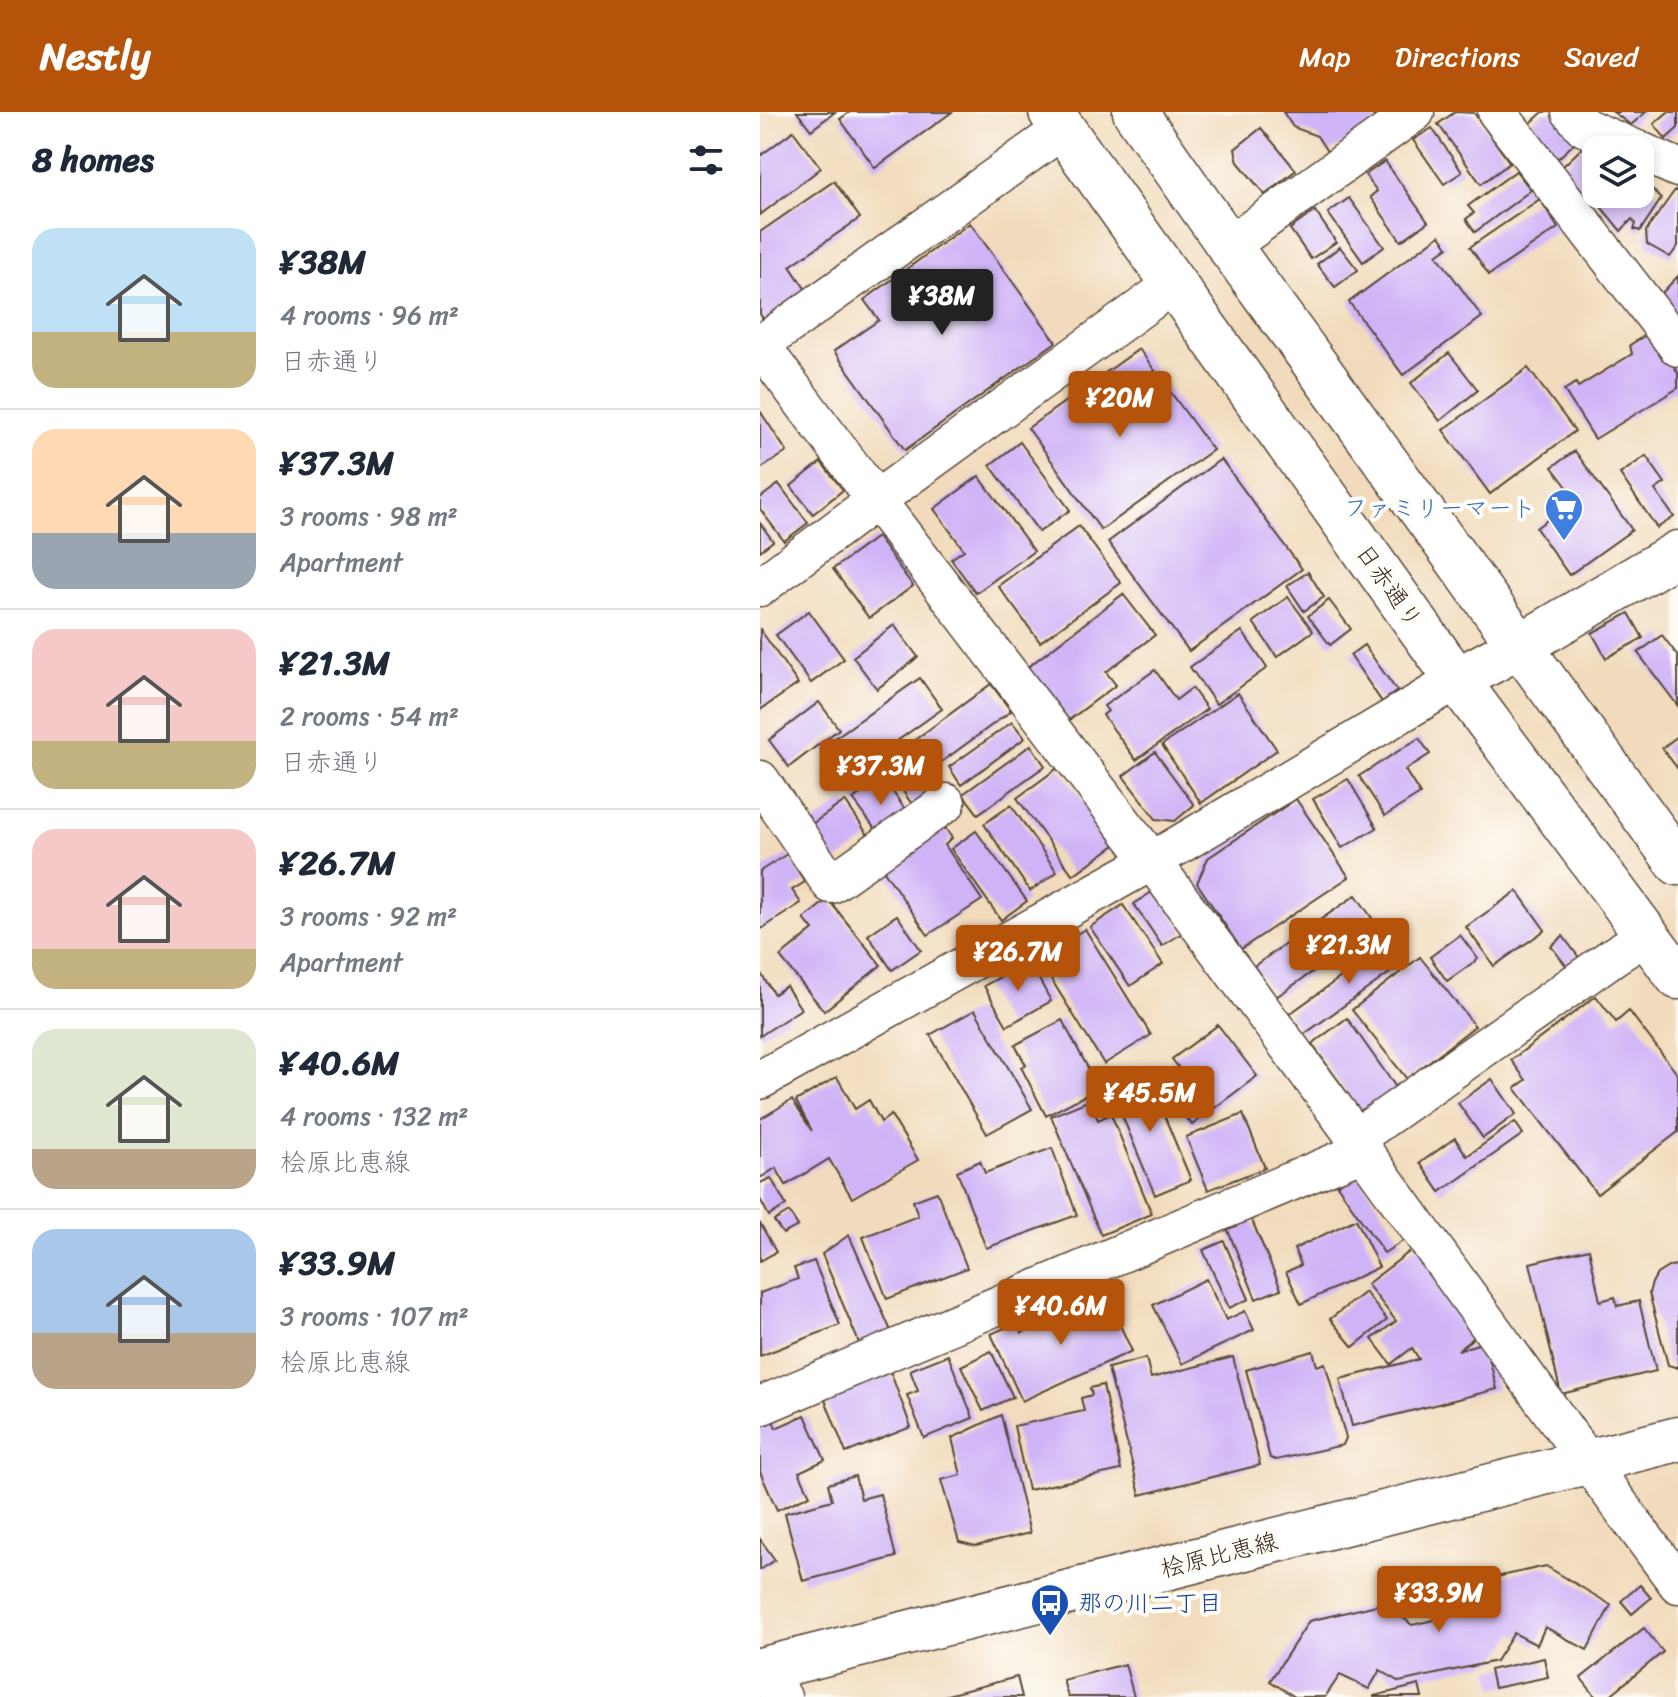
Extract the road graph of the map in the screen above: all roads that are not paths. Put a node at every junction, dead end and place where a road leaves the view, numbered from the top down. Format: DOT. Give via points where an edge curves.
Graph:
graph roads {
  1 [pos="1135,112"];
  2 [pos="1415,112"];
  3 [pos="1497,112"];
  4 [pos="1571,112"];
  5 [pos="1057,120"];
  6 [pos="1604,136"];
  7 [pos="1654,158"];
  8 [pos="1678,168"];
  9 [pos="1229,246"];
  10 [pos="1174,284"];
  11 [pos="760,345"];
  12 [pos="1678,347"];
  13 [pos="876,500"];
  14 [pos="1678,553"];
  15 [pos="760,587"];
  16 [pos="1520,646"];
  17 [pos="1457,680"];
  18 [pos="760,780"];
  19 [pos="946,803"];
  20 [pos="1152,861"];
  21 [pos="1678,863"];
  22 [pos="1647,935"];
  23 [pos="1678,977"];
  24 [pos="760,1080"];
  25 [pos="1359,1145"];
  26 [pos="760,1406"];
  27 [pos="1678,1439"];
  28 [pos="1588,1462"];
  29 [pos="1678,1584"];
  30 [pos="766,1676"];
  1 -- 9 [label="main road"];
  2 -- 9 [label="street"];
  3 -- 12 [label="street"];
  4 -- 6 [label="street" via="1584,127"];
  5 -- 10 [label="main road, 日赤通り"];
  5 -- 11 [label="street"];
  7 -- 8 [label="street"];
  9 -- 16 [label="main road"];
  10 -- 13 [label="street"];
  10 -- 17 [label="main road, 日赤通り"];
  11 -- 13 [label="street"];
  13 -- 15 [label="street"];
  13 -- 20 [label="street"];
  14 -- 16 [label="main road"];
  16 -- 17 [label="main road"];
  16 -- 21 [label="main road"];
  17 -- 20 [label="street"];
  17 -- 22 [label="main road, 日赤通り"];
  18 -- 19 [label="street" via="831,884"];
  20 -- 24 [label="street"];
  20 -- 25 [label="street"];
  22 -- 23 [label="main road, 日赤通り"];
  22 -- 25 [label="street"];
  25 -- 26 [label="street"];
  25 -- 28 [label="street"];
  27 -- 28 [label="main road, 桧原比恵線"];
  28 -- 29 [label="street"];
  28 -- 30 [label="main road, 桧原比恵線"];
}
